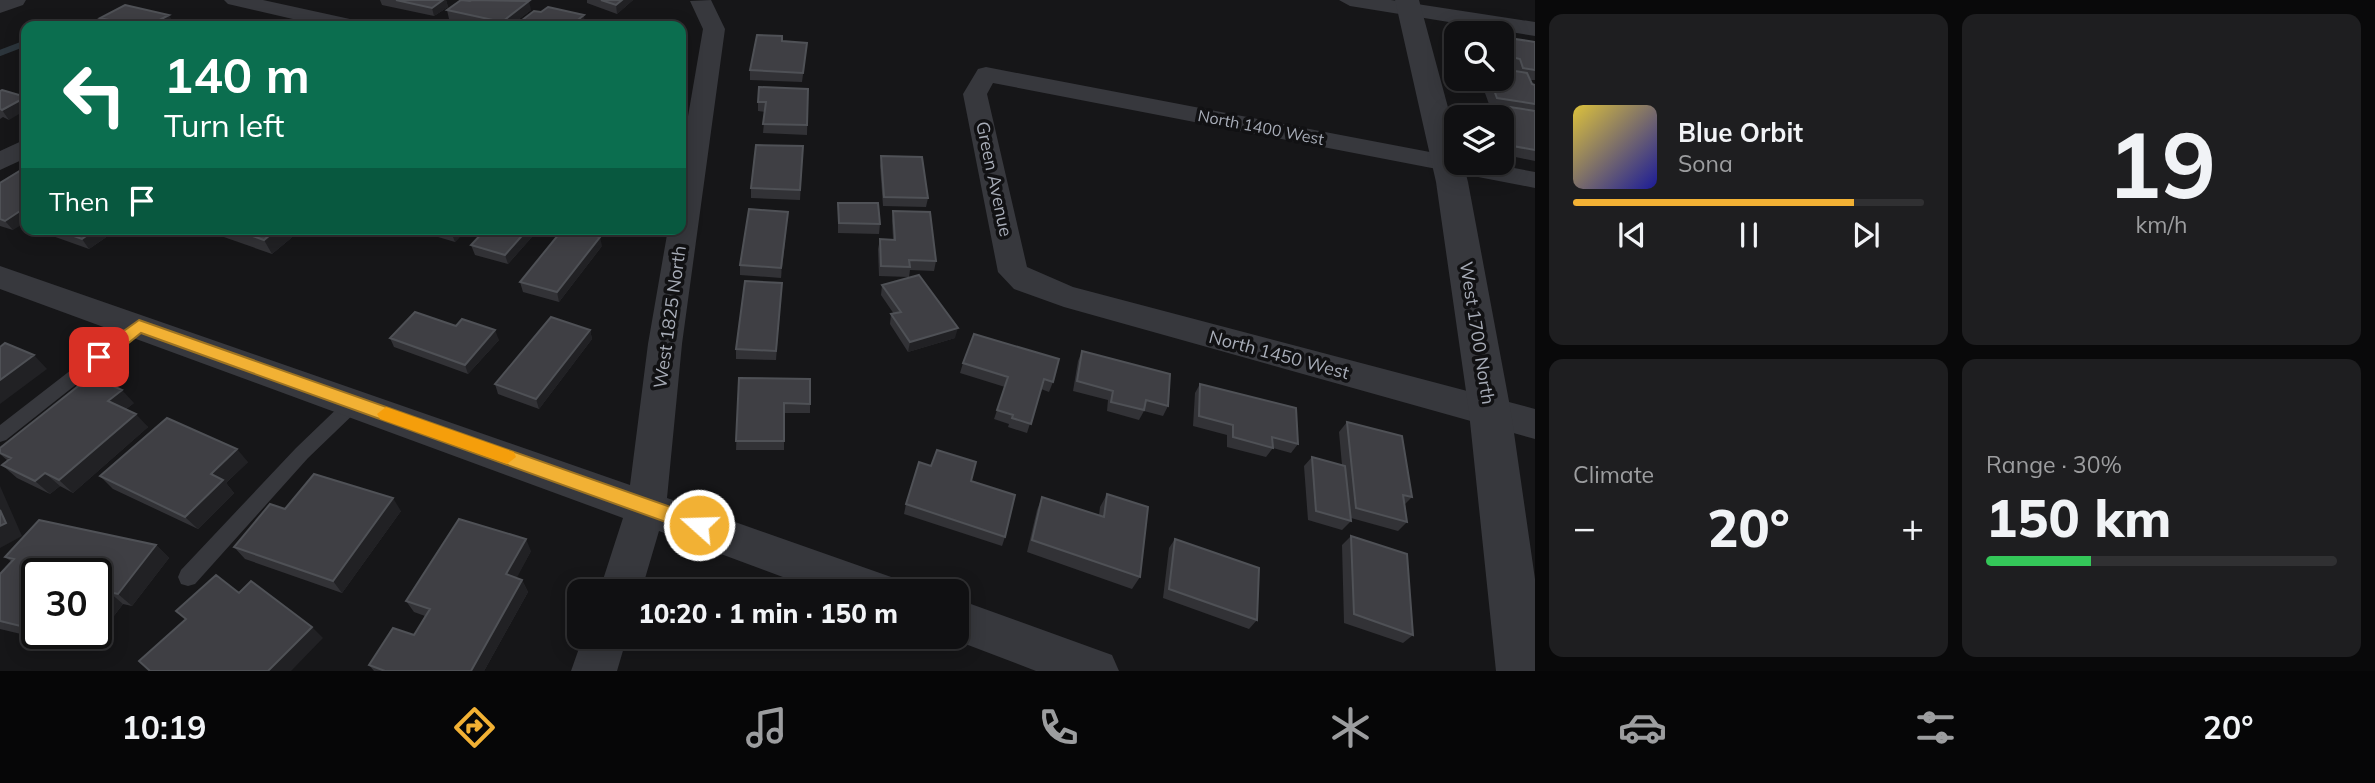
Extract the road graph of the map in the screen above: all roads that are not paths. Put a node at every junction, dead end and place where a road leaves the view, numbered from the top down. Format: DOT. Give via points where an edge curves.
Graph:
graph roads {
  1 [pos="14,0"];
  2 [pos="1350,0"];
  3 [pos="701,1"];
  4 [pos="1408,5"];
  5 [pos="0,6"];
  6 [pos="238,10"];
  7 [pos="328,21"];
  8 [pos="1535,29"];
  9 [pos="986,74"];
  10 [pos="690,102"];
  11 [pos="686,141"];
  12 [pos="1444,144"];
  13 [pos="21,150"];
  14 [pos="0,162"];
  15 [pos="1444,162"];
  16 [pos="1451,175"];
  17 [pos="1510,175"];
  18 [pos="1535,180"];
  19 [pos="676,235"];
  20 [pos="0,277"];
  21 [pos="1025,281"];
  22 [pos="139,326"];
  23 [pos="354,403"];
  24 [pos="1490,412"];
  25 [pos="1535,424"];
  26 [pos="0,435"];
  27 [pos="647,506"];
  28 [pos="188,577"];
  29 [pos="624,579"];
  30 [pos="844,579"];
  31 [pos="969,624"];
  32 [pos="601,649"];
  33 [pos="594,671"];
  34 [pos="1096,671"];
  35 [pos="1522,671"];
  1 -- 5 [label="street"];
  2 -- 4 [label="street"];
  3 -- 10 [label="street, West 1825 North" via="714,29"];
  4 -- 8 [label="street"];
  4 -- 12 [label="street, West 1700 North"];
  6 -- 7 [label="street" via="263,7"];
  9 -- 15 [label="street, North 1400 West"];
  9 -- 21 [label="street, Green Avenue" via="975,94 1013,272"];
  10 -- 11 [label="street, West 1825 North"];
  13 -- 14 [label="street"];
  16 -- 24 [label="street, West 1700 North"];
  17 -- 18 [label="street, North 1400 West"];
  19 -- 27 [label="street, West 1825 North"];
  20 -- 22 [label="street"];
  21 -- 24 [label="street, North 1450 West" via="1064,296"];
  22 -- 23 [label="street"];
  22 -- 26 [label="lane"];
  23 -- 27 [label="street"];
  23 -- 28 [label="lane"];
  24 -- 25 [label="street, North 1450 West"];
  24 -- 35 [label="street, West 1700 North"];
  27 -- 29 [label="street, West 1825 North"];
  27 -- 30 [label="street"];
  31 -- 34 [label="street"];
  32 -- 33 [label="street"];
}
